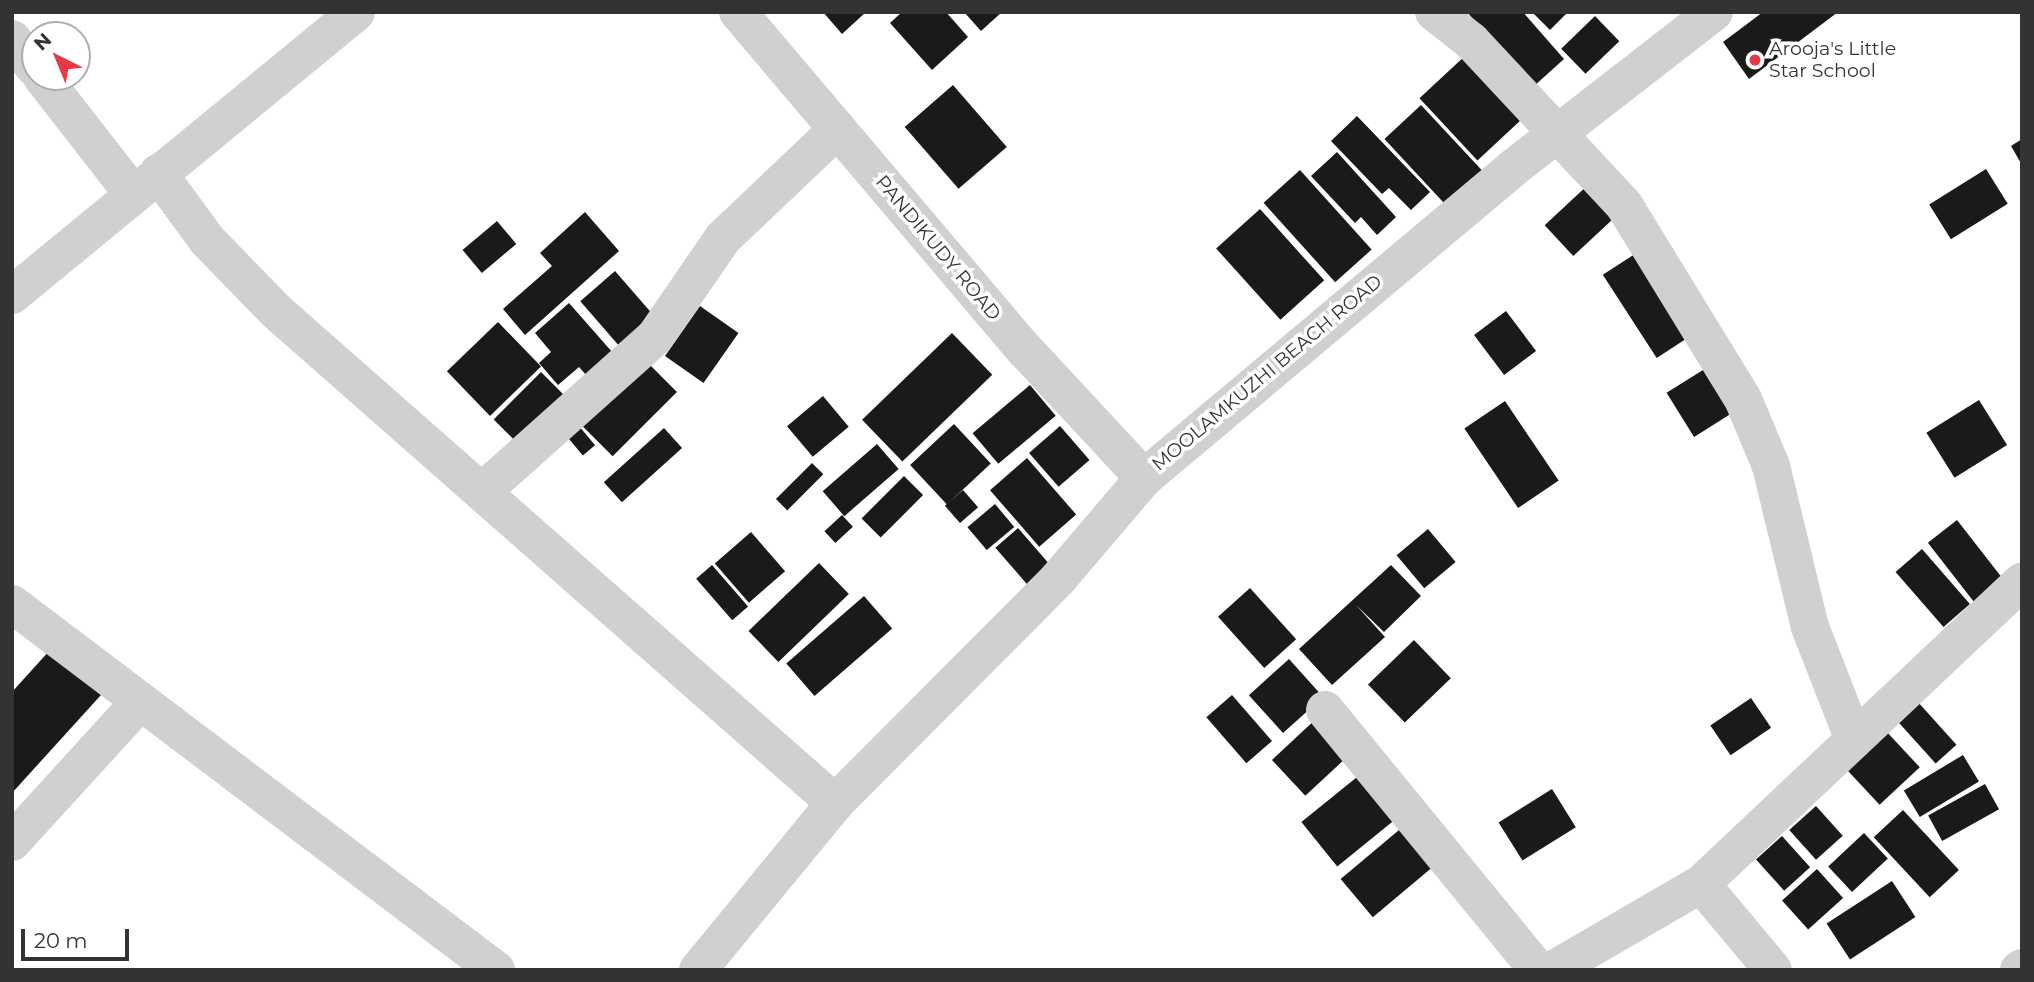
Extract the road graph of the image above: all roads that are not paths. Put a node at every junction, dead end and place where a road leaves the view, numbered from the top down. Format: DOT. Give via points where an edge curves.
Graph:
graph roads {
  1 [pos="356,12"];
  2 [pos="738,12"];
  3 [pos="1434,12"];
  4 [pos="1714,12"];
  5 [pos="56,91"];
  6 [pos="838,129"];
  7 [pos="1553,135"];
  8 [pos="145,183"];
  9 [pos="12,295"];
  10 [pos="1144,478"];
  11 [pos="485,489"];
  12 [pos="2022,580"];
  13 [pos="12,604"];
  14 [pos="138,704"];
  15 [pos="1325,710"];
  16 [pos="1854,740"];
  17 [pos="835,803"];
  18 [pos="12,842"];
  19 [pos="1701,884"];
  20 [pos="496,970"];
  21 [pos="698,970"];
  22 [pos="1538,970"];
  23 [pos="1553,970"];
  24 [pos="1773,970"];
  1 -- 8 [label="street" via="331,39"];
  2 -- 6 [label="street, PANDIKUDY ROAD"];
  3 -- 7 [label="street" via="1471,41"];
  4 -- 7 [label="street, MOOLAMKUZHI BEACH ROAD"];
  5 -- 8 [label="street"];
  6 -- 10 [label="street, PANDIKUDY ROAD" via="1026,351"];
  6 -- 11 [label="street" via="723,238 655,337"];
  7 -- 10 [label="street, MOOLAMKUZHI BEACH ROAD" via="1236,394"];
  7 -- 16 [label="street" via="1624,205 1742,399 1771,467 1810,627"];
  8 -- 9 [label="street"];
  8 -- 11 [label="street" via="276,311"];
  10 -- 17 [label="street, MOOLAMKUZHI BEACH ROAD" via="1058,579"];
  11 -- 17 [label="street" via="696,686"];
  12 -- 16 [label="street"];
  13 -- 14 [label="street"];
  14 -- 18 [label="street"];
  14 -- 20 [label="street"];
  15 -- 22 [label="street"];
  16 -- 19 [label="street"];
  17 -- 21 [label="street, MOOLAMKUZHI BEACH ROAD"];
  19 -- 23 [label="street"];
  19 -- 24 [label="street"];
}
